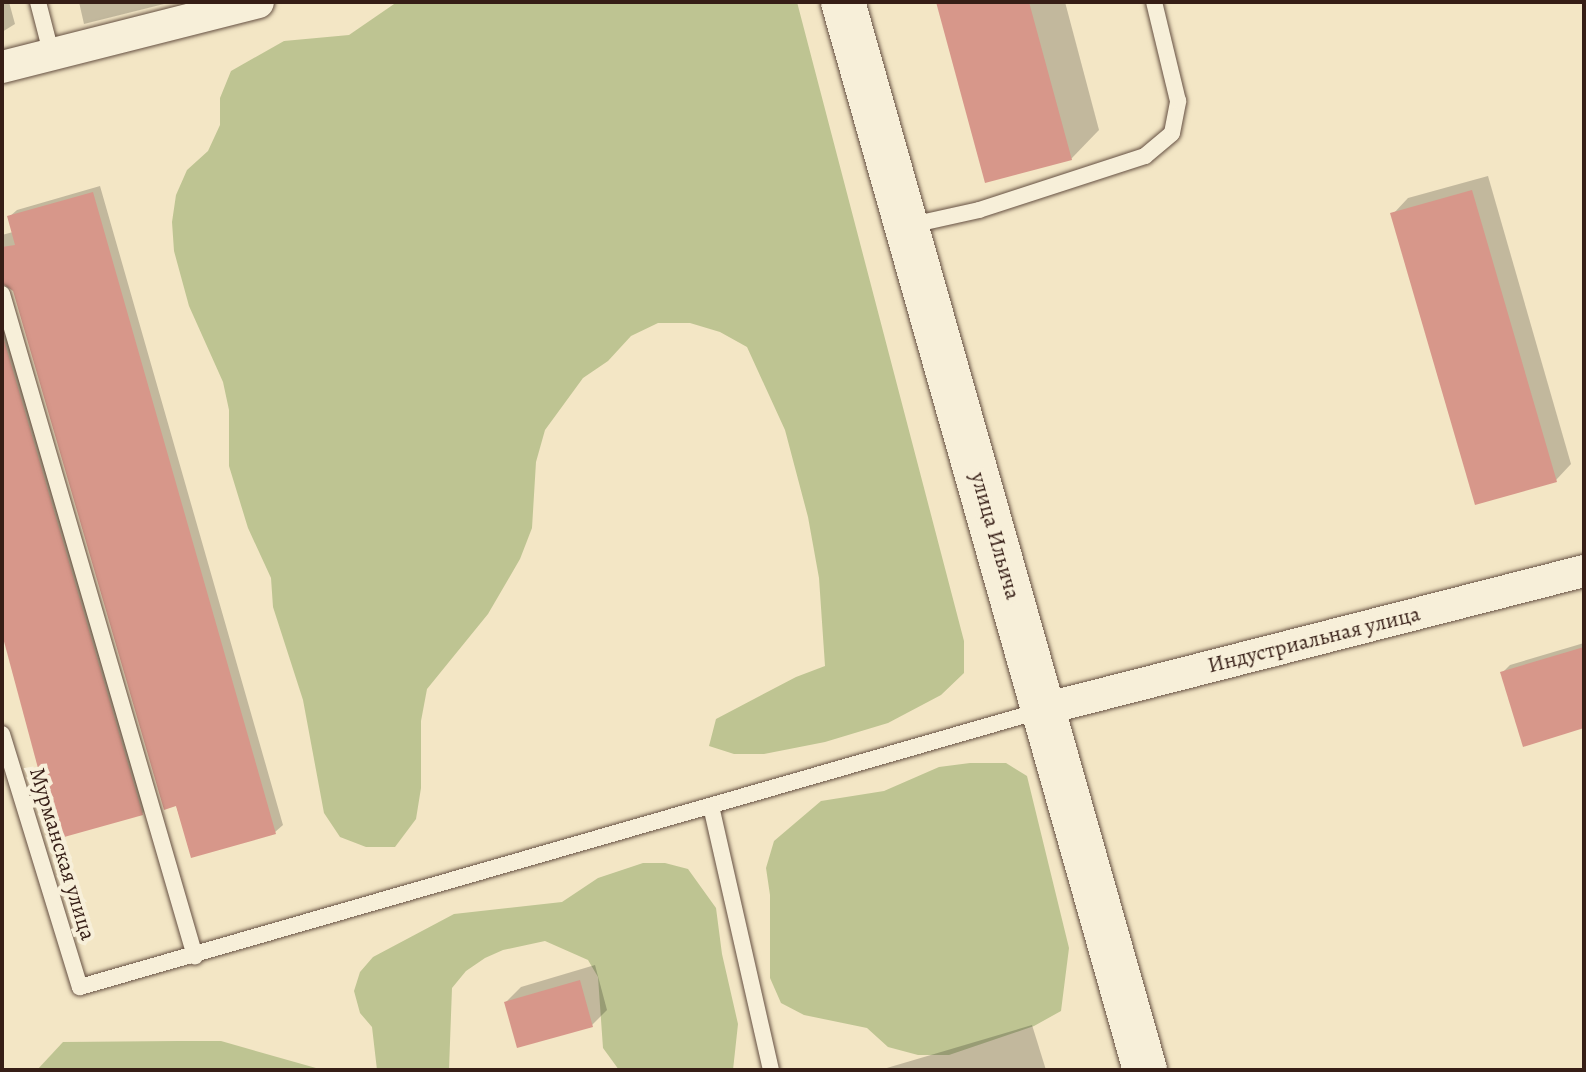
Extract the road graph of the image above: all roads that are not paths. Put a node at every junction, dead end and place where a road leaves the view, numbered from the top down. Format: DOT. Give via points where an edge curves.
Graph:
graph roads {
  1 [pos="38,2"];
  2 [pos="258,2"];
  3 [pos="843,2"];
  4 [pos="1154,2"];
  5 [pos="216,7"];
  6 [pos="52,56"];
  7 [pos="2,67"];
  8 [pos="907,226"];
  9 [pos="2,294"];
  10 [pos="1584,571"];
  11 [pos="1044,709"];
  12 [pos="2,734"];
  13 [pos="711,806"];
  14 [pos="195,956"];
  15 [pos="771,1070"];
  16 [pos="1145,1070"];
  1 -- 6 [label="lane"];
  2 -- 5 [label="street"];
  3 -- 8 [label="street, улица Ильича"];
  4 -- 8 [label="lane" via="1178,101 1172,133 1145,156 979,210"];
  5 -- 6 [label="street"];
  6 -- 7 [label="street"];
  8 -- 11 [label="street, улица Ильича"];
  9 -- 14 [label="lane"];
  10 -- 11 [label="street, Индустриальная улица"];
  11 -- 13 [label="lane"];
  11 -- 16 [label="street, улица Ильича"];
  12 -- 14 [label="lane, Мурманская улица" via="80,987"];
  13 -- 14 [label="lane"];
  13 -- 15 [label="lane"];
}
